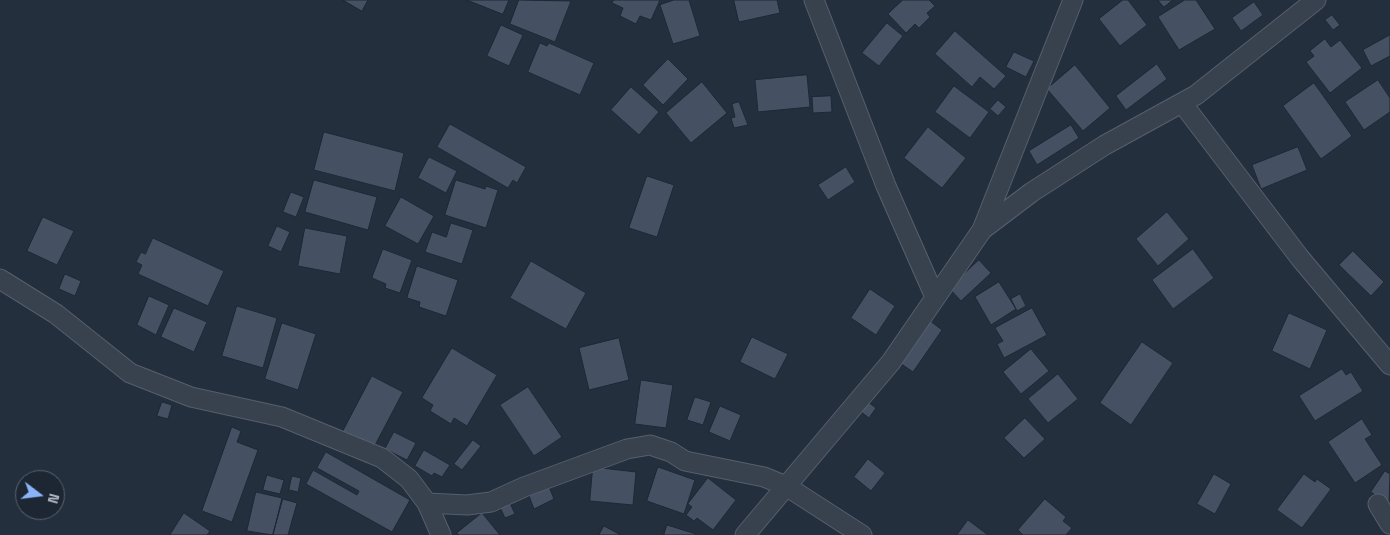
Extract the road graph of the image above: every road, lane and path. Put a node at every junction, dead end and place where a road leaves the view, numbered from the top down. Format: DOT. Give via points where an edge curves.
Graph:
graph roads {
  1 [pos="814,0"];
  2 [pos="1074,0"];
  3 [pos="1316,0"];
  4 [pos="1182,103"];
  5 [pos="982,230"];
  6 [pos="0,279"];
  7 [pos="935,297"];
  8 [pos="1390,365"];
  9 [pos="786,486"];
  10 [pos="427,503"];
  11 [pos="1378,504"];
  12 [pos="1390,524"];
  13 [pos="441,535"];
  14 [pos="745,535"];
  15 [pos="862,535"];
  1 -- 7 [label="street" via="886,186"];
  2 -- 5 [label="street"];
  3 -- 4 [label="street"];
  4 -- 5 [label="street" via="1105,145 1032,192"];
  4 -- 8 [label="street" via="1300,258"];
  5 -- 7 [label="street"];
  6 -- 10 [label="street" via="56,314 130,373 191,397 282,417 345,441 382,458 409,479"];
  7 -- 9 [label="street" via="891,362"];
  9 -- 10 [label="street" via="764,477 685,461 650,445 627,449 491,502 467,506"];
  9 -- 14 [label="street"];
  9 -- 15 [label="street"];
  10 -- 13 [label="street"];
  11 -- 12 [label="street"];
}
